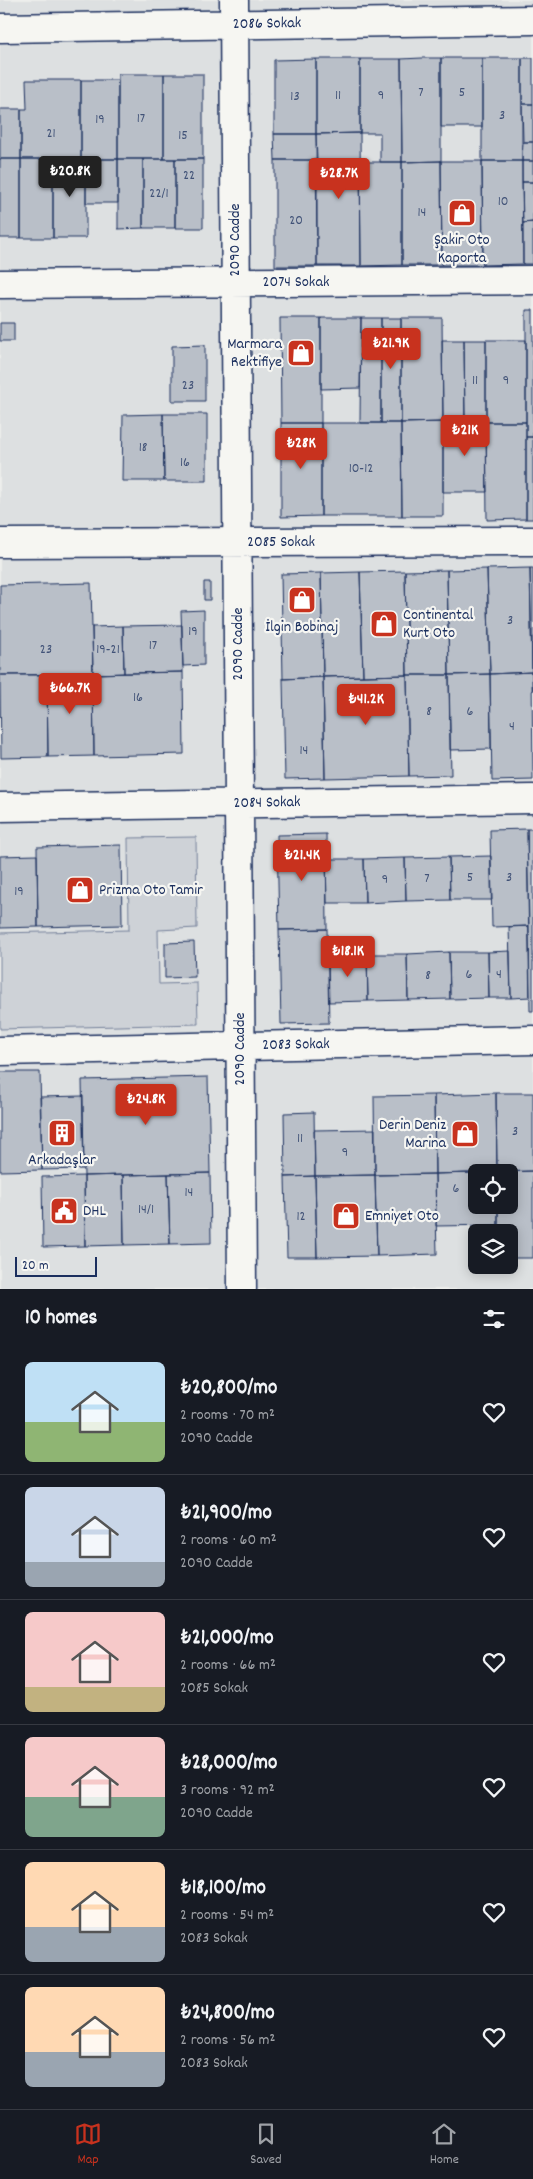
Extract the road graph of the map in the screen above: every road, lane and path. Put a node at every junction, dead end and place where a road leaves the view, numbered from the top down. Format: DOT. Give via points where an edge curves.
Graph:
graph roads {
  1 [pos="467,10"];
  2 [pos="234,12"];
  3 [pos="533,20"];
  4 [pos="0,28"];
  5 [pos="533,280"];
  6 [pos="235,282"];
  7 [pos="0,284"];
  8 [pos="533,541"];
  9 [pos="237,542"];
  10 [pos="0,543"];
  11 [pos="533,799"];
  12 [pos="239,803"];
  13 [pos="0,807"];
  14 [pos="533,1040"];
  15 [pos="240,1046"];
  16 [pos="0,1051"];
  17 [pos="242,1289"];
  1 -- 2 [label="street, 2086 Sokak"];
  1 -- 3 [label="street, 2086 Sokak"];
  2 -- 4 [label="street, 2086 Sokak"];
  2 -- 6 [label="street, 2090 Cadde"];
  5 -- 6 [label="street, 2074 Sokak"];
  6 -- 7 [label="street, 2074 Sokak"];
  6 -- 9 [label="street, 2090 Cadde"];
  8 -- 9 [label="street, 2085 Sokak"];
  9 -- 10 [label="street, 2085 Sokak"];
  9 -- 12 [label="street, 2090 Cadde"];
  11 -- 12 [label="street, 2084 Sokak"];
  12 -- 13 [label="street, 2084 Sokak"];
  12 -- 15 [label="street, 2090 Cadde"];
  14 -- 15 [label="street, 2083 Sokak"];
  15 -- 16 [label="street, 2083 Sokak"];
  15 -- 17 [label="street, 2090 Cadde"];
}
